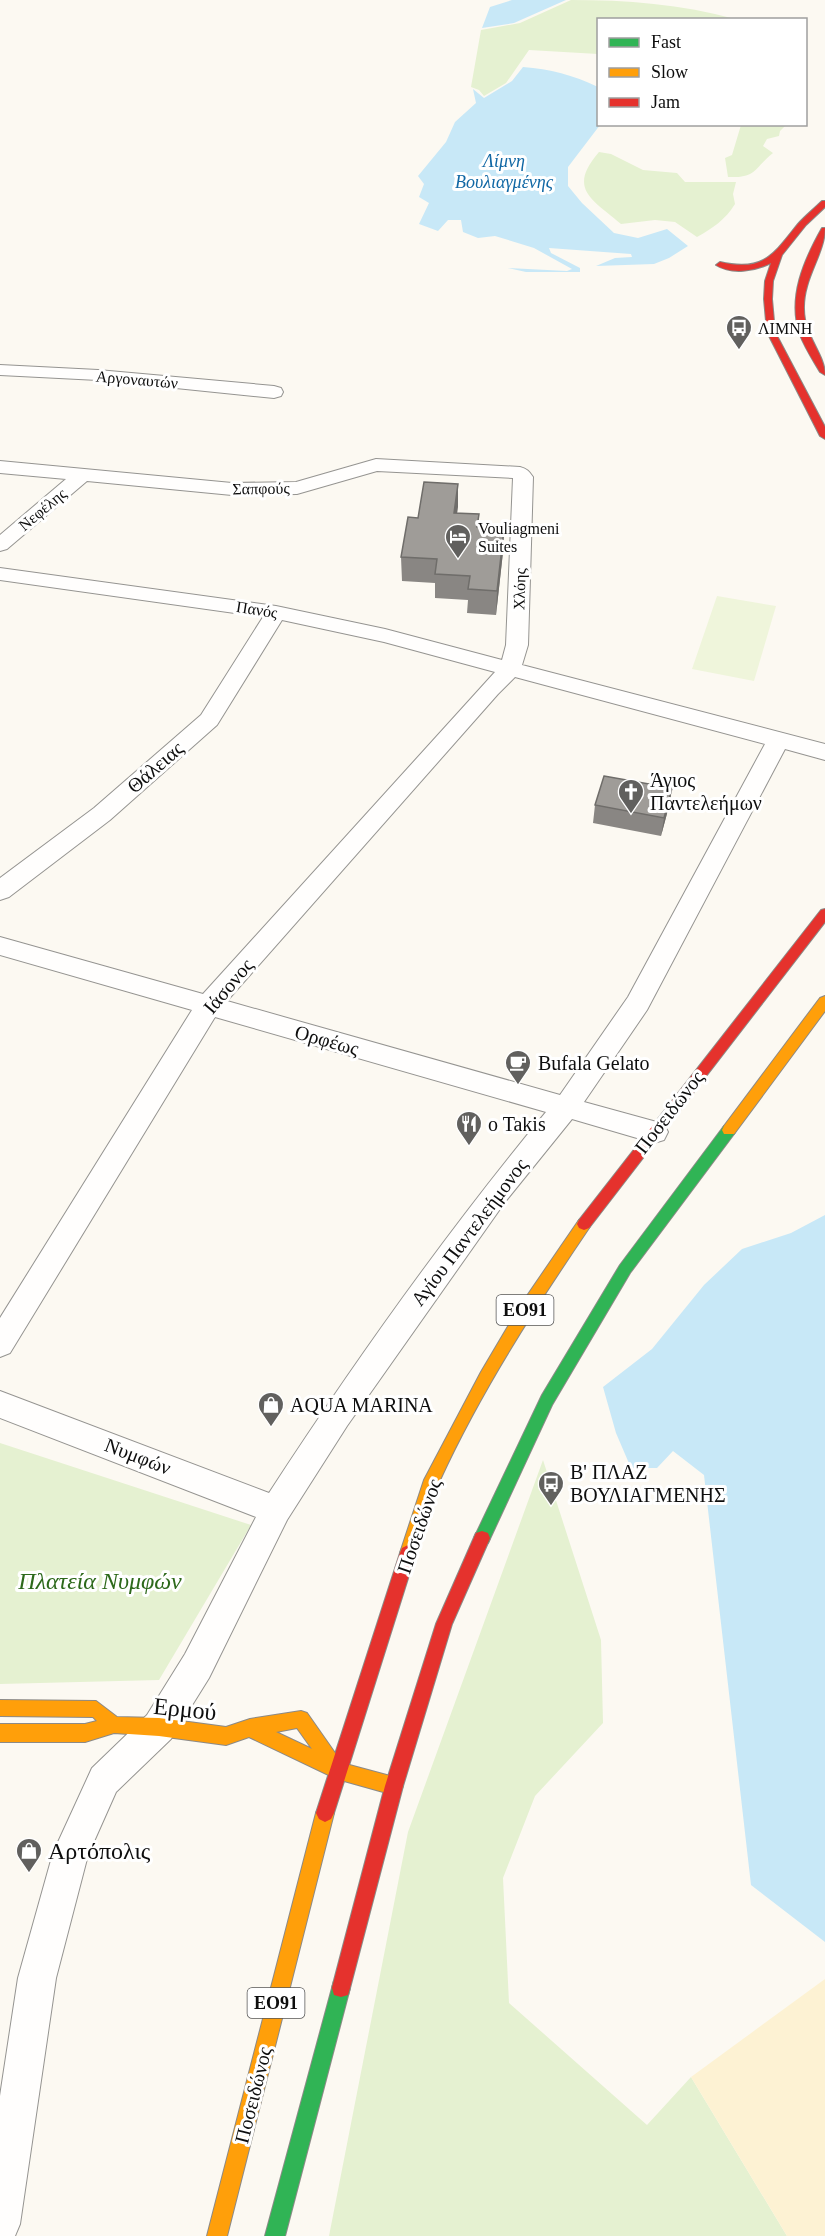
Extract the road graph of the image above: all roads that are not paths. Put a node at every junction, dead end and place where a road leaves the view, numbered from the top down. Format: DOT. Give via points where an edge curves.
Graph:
graph roads {
  1 [pos="825,203"];
  2 [pos="825,230"];
  3 [pos="778,255"];
  4 [pos="720,265"];
  5 [pos="784,301"];
  6 [pos="0,370"];
  7 [pos="825,372"];
  8 [pos="274,392"];
  9 [pos="825,436"];
  10 [pos="0,467"];
  11 [pos="520,473"];
  12 [pos="84,474"];
  13 [pos="0,545"];
  14 [pos="0,574"];
  15 [pos="276,612"];
  16 [pos="510,670"];
  17 [pos="779,738"];
  18 [pos="825,752"];
  19 [pos="0,891"];
  20 [pos="825,913"];
  21 [pos="0,946"];
  22 [pos="825,1000"];
  23 [pos="208,1006"];
  24 [pos="565,1108"];
  25 [pos="654,1132"];
  26 [pos="0,1344"];
  27 [pos="0,1404"];
  28 [pos="276,1510"];
  29 [pos="0,1708"];
  30 [pos="114,1725"];
  31 [pos="159,1727"];
  32 [pos="250,1728"];
  33 [pos="0,1733"];
  34 [pos="337,1770"];
  35 [pos="394,1786"];
  36 [pos="0,2224"];
  37 [pos="218,2236"];
  38 [pos="275,2236"];
  1 -- 3 [label="main road"];
  2 -- 5 [label="main road" via="801,286"];
  3 -- 4 [label="main road" via="755,268 740,270"];
  3 -- 5 [label="main road" via="769,281"];
  5 -- 7 [label="main road"];
  5 -- 9 [label="main road" via="771,333"];
  6 -- 8 [label="street, Αργοναυτών"];
  10 -- 12 [label="street, Σαπφούς"];
  11 -- 12 [label="street, Σαπφούς" via="376,465 297,488 232,489"];
  11 -- 16 [label="street, Χλόης" via="524,477 517,634"];
  12 -- 13 [label="street, Νεφέλης"];
  14 -- 15 [label="street, Πανός"];
  15 -- 16 [label="street, Πανός"];
  15 -- 19 [label="street, Θάλειας" via="209,720 102,814"];
  16 -- 17 [label="street"];
  16 -- 23 [label="street, Ιάσονος"];
  17 -- 18 [label="street"];
  17 -- 24 [label="street, Αγίου Παντελεήμονος" via="638,1003"];
  20 -- 25 [label="main road, Ποσειδώνος / ΕΟ91"];
  21 -- 23 [label="street, Ορφέως"];
  22 -- 35 [label="main road, ΕΟ91" via="625,1269 547,1400 444,1624"];
  23 -- 24 [label="street, Ορφέως"];
  23 -- 26 [label="street, Ιάσονος"];
  24 -- 25 [label="street, Ορφέως"];
  24 -- 28 [label="street, Αγίου Παντελεήμονος" via="495,1194 401,1323"];
  25 -- 34 [label="main road, Ποσειδώνος / ΕΟ91" via="568,1244 525,1310 432,1480"];
  27 -- 28 [label="street, Νυμφών"];
  28 -- 31 [label="street, Αγίου Παντελεήμονος" via="197,1666"];
  29 -- 30 [label="main road" via="96,1709"];
  30 -- 31 [label="main road, Ερμού"];
  30 -- 33 [label="main road, Ερμού" via="85,1733"];
  31 -- 32 [label="main road, Ερμού" via="226,1736"];
  31 -- 36 [label="street, Αγίου Παντελεήμονος" via="104,1780 71,1854 37,1978"];
  32 -- 34 [label="main road"];
  32 -- 34 [label="main road, Ερμού" via="301,1719"];
  34 -- 35 [label="main road"];
  34 -- 37 [label="main road, Ποσειδώνος / ΕΟ91"];
  35 -- 38 [label="main road, ΕΟ91"];
}
